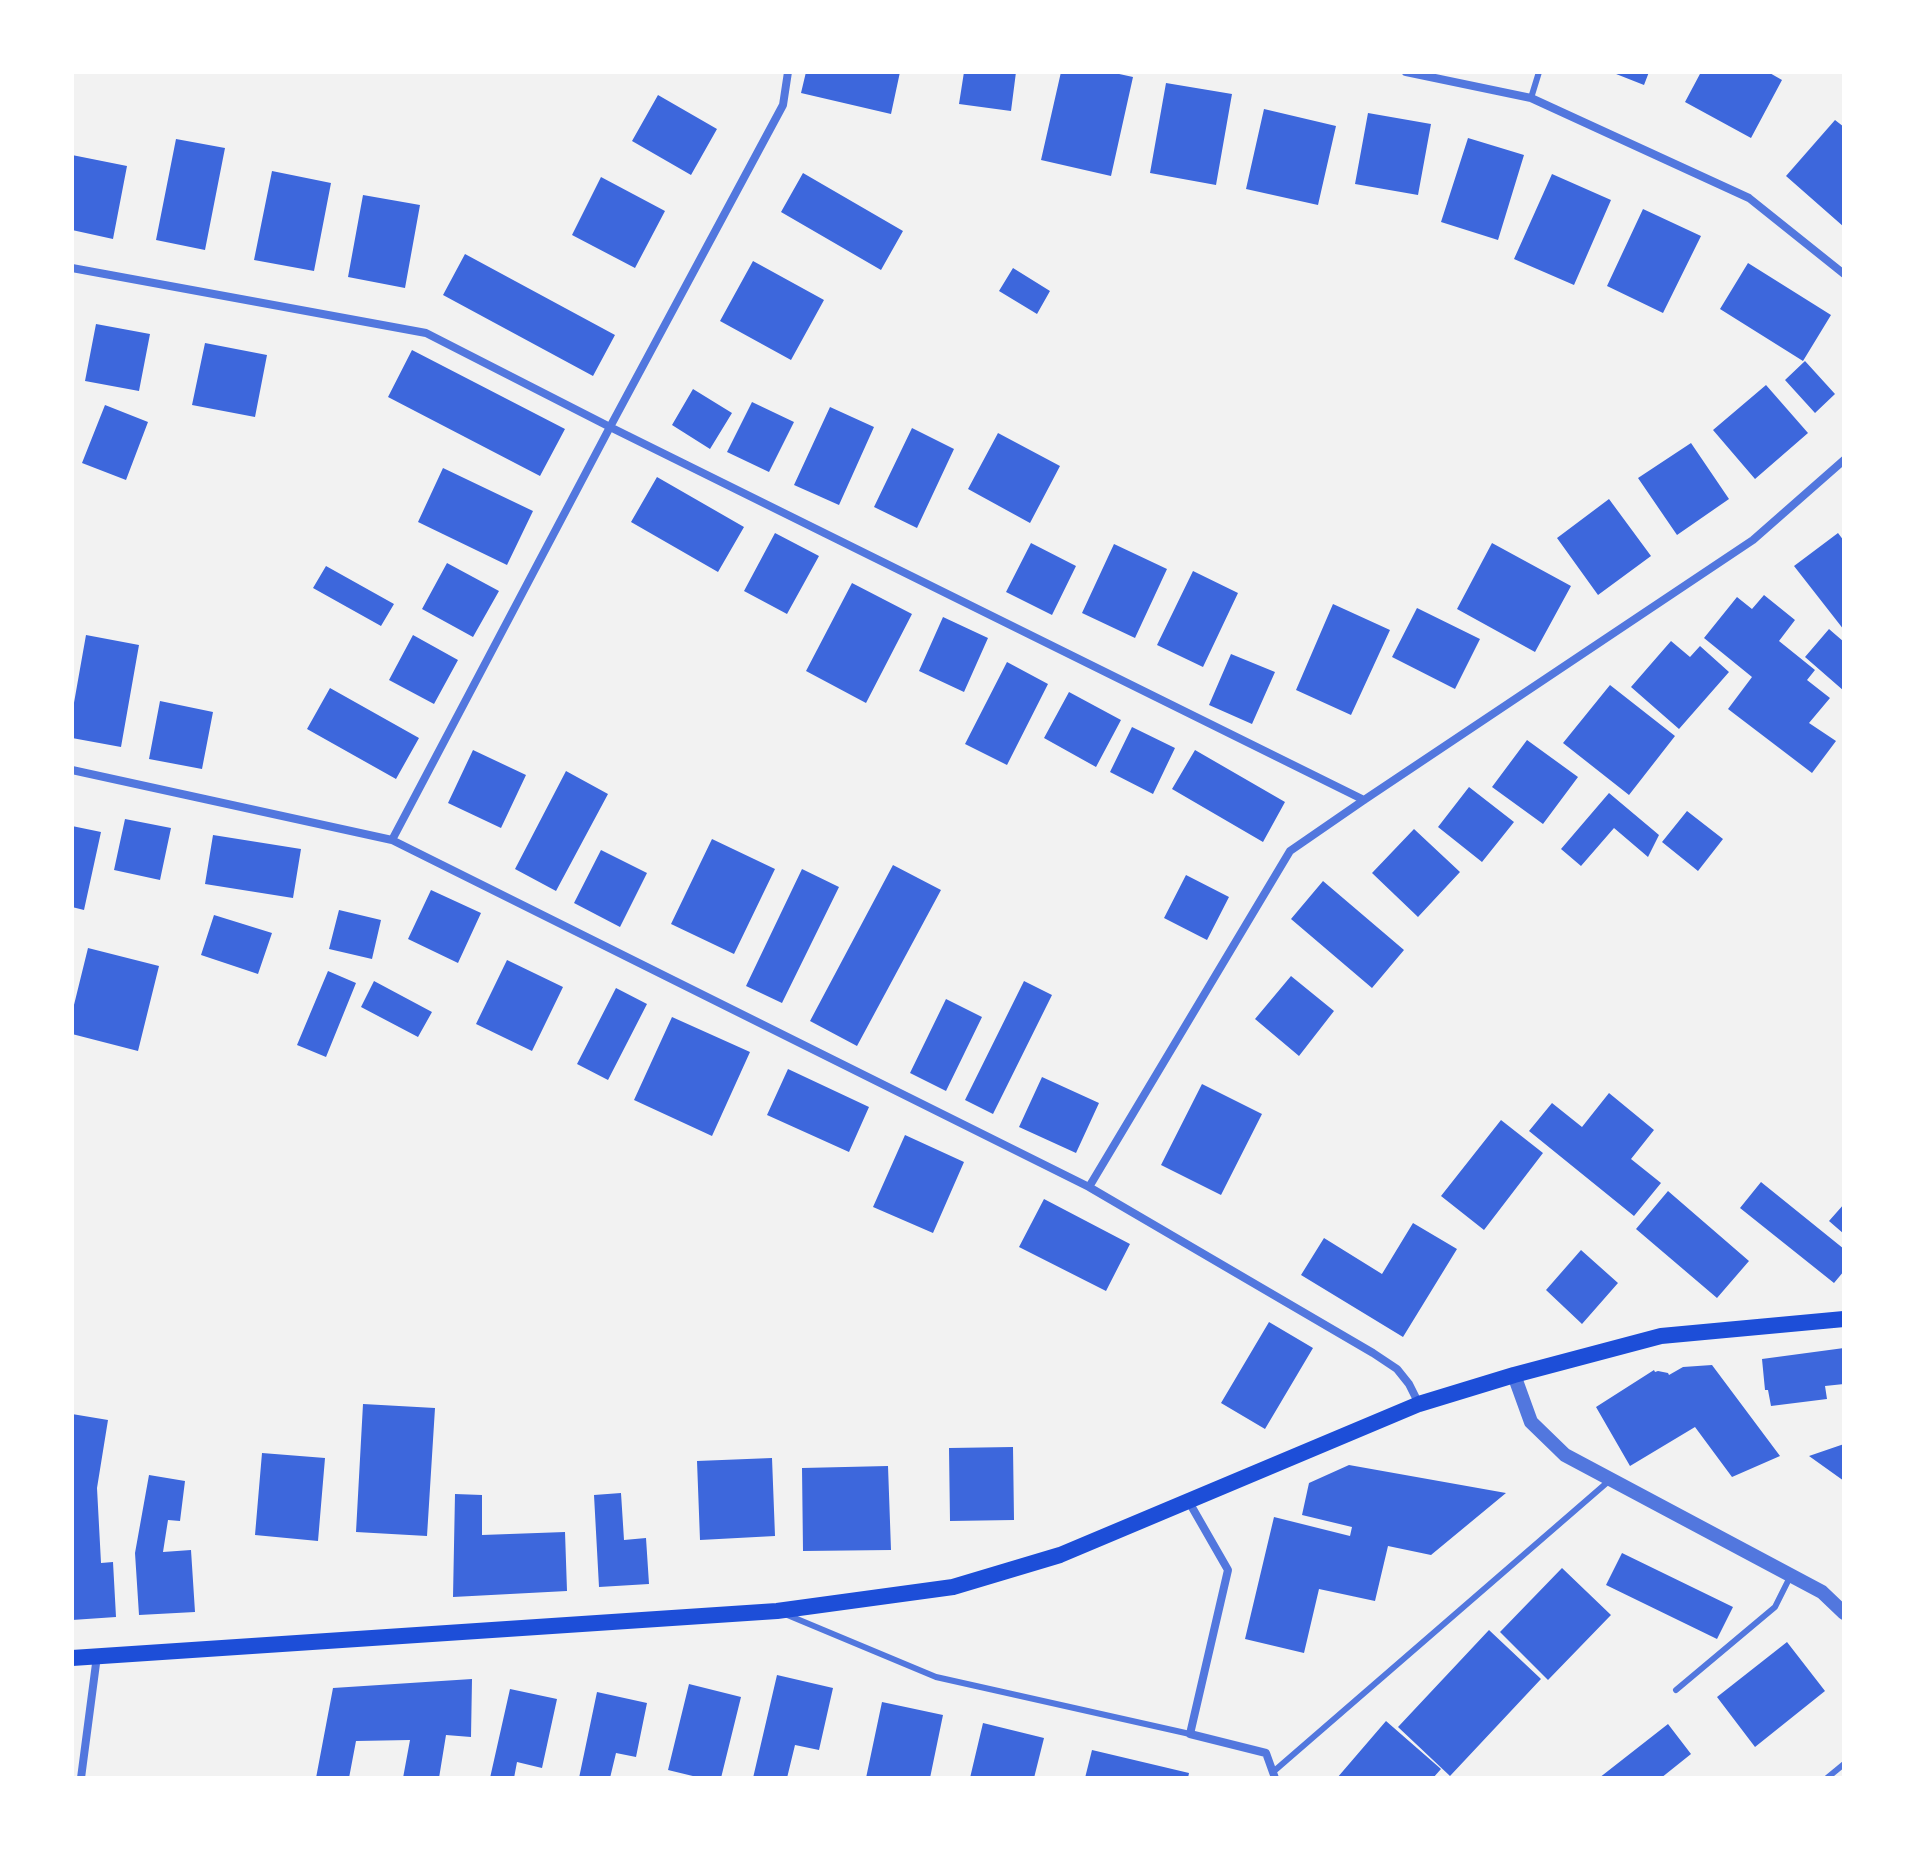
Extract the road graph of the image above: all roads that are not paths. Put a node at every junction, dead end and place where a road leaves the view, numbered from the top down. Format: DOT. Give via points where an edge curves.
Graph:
graph roads {
  1 [pos="788,72"];
  2 [pos="1406,72"];
  3 [pos="1539,72"];
  4 [pos="1531,98"];
  5 [pos="72,268"];
  6 [pos="1844,274"];
  7 [pos="610,427"];
  8 [pos="1844,460"];
  9 [pos="72,770"];
  10 [pos="1364,800"];
  11 [pos="392,840"];
  12 [pos="1089,1187"];
  13 [pos="1844,1319"];
  14 [pos="1514,1375"];
  15 [pos="1419,1404"];
  16 [pos="1610,1480"];
  17 [pos="1189,1502"];
  18 [pos="1791,1575"];
  19 [pos="777,1611"];
  20 [pos="1844,1613"];
  21 [pos="97,1656"];
  22 [pos="72,1658"];
  23 [pos="1676,1690"];
  24 [pos="1190,1734"];
  25 [pos="1844,1764"];
  26 [pos="1274,1775"];
  27 [pos="81,1778"];
  28 [pos="1827,1778"];
  1 -- 7 [label="street" via="783,105"];
  2 -- 4 [label="street"];
  3 -- 4 [label="lane"];
  4 -- 6 [label="street" via="1749,198"];
  5 -- 7 [label="street" via="426,333"];
  7 -- 10 [label="street"];
  7 -- 11 [label="street"];
  8 -- 10 [label="street" via="1753,540"];
  9 -- 11 [label="street"];
  10 -- 12 [label="street" via="1290,851"];
  11 -- 12 [label="street"];
  12 -- 15 [label="street" via="1373,1353 1397,1369"];
  13 -- 14 [label="main road" via="1661,1336"];
  14 -- 15 [label="main road"];
  14 -- 16 [label="street" via="1531,1422 1565,1455"];
  15 -- 17 [label="main road"];
  16 -- 18 [label="street"];
  16 -- 26 [label="lane"];
  17 -- 19 [label="main road" via="1060,1555 953,1587"];
  17 -- 24 [label="street" via="1228,1570"];
  18 -- 20 [label="street" via="1822,1592"];
  18 -- 23 [label="lane" via="1775,1607"];
  19 -- 21 [label="main road"];
  19 -- 24 [label="lane" via="936,1677"];
  21 -- 22 [label="main road"];
  21 -- 27 [label="street"];
  24 -- 26 [label="street" via="1266,1753"];
  25 -- 28 [label="lane"];
}
